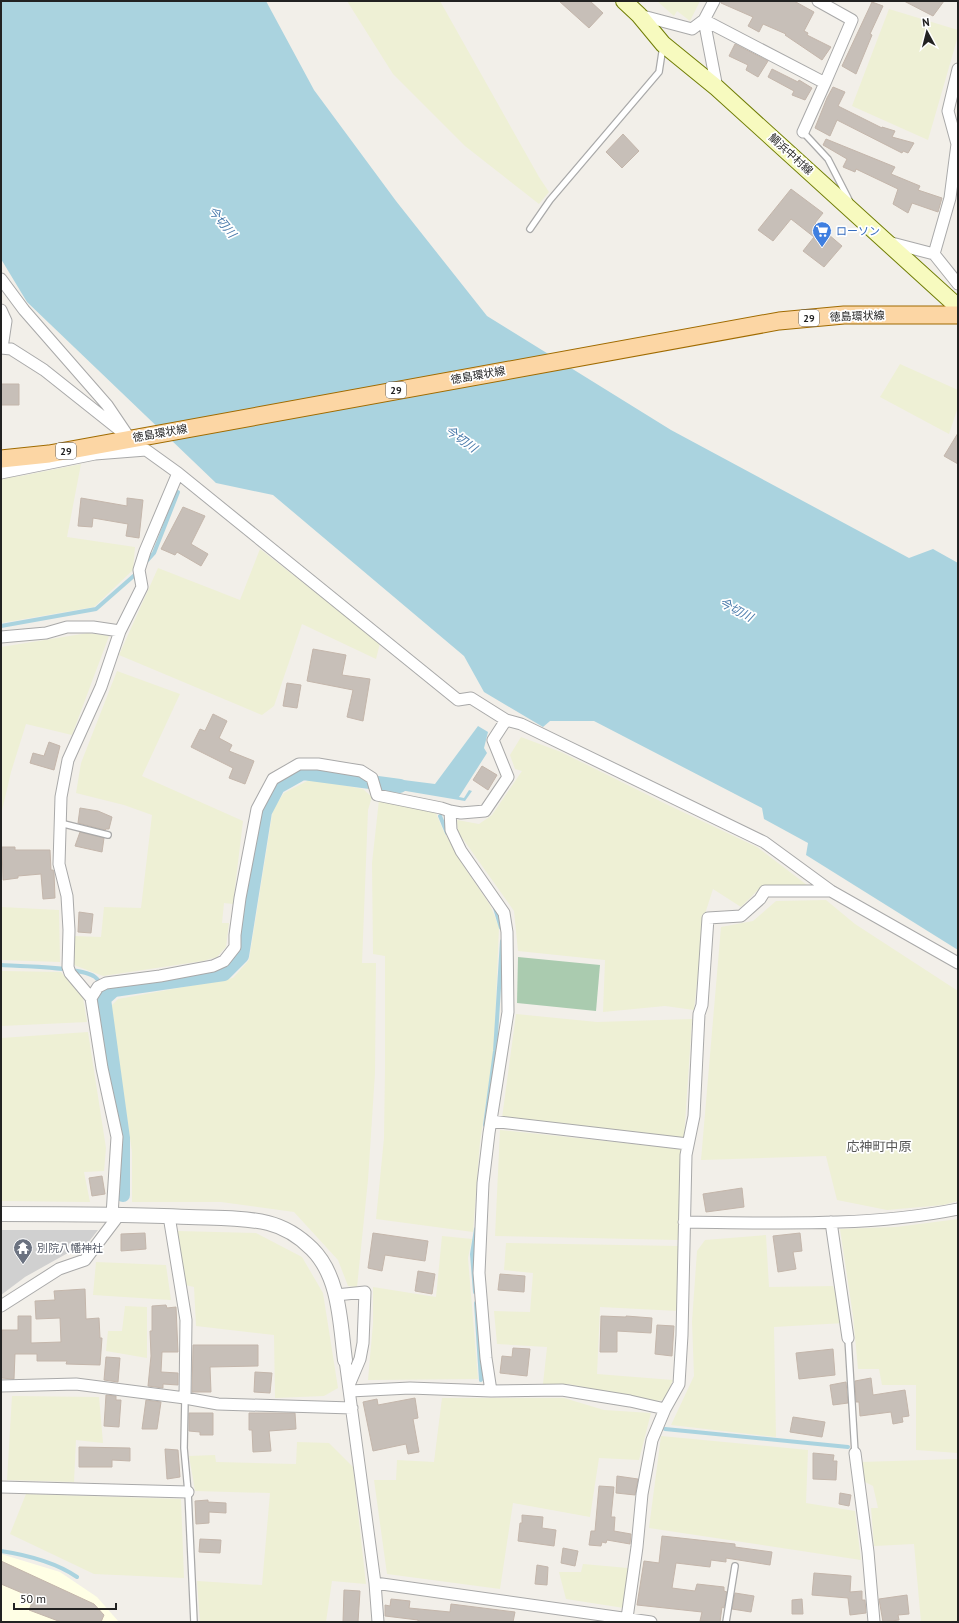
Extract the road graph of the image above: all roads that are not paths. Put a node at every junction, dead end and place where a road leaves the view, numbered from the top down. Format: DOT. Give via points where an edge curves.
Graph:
graph roads {
  1 [pos="624,1"];
  2 [pos="714,1"];
  3 [pos="818,1"];
  4 [pos="639,15"];
  5 [pos="704,20"];
  6 [pos="663,44"];
  7 [pos="958,68"];
  8 [pos="825,83"];
  9 [pos="717,88"];
  10 [pos="803,132"];
  11 [pos="958,145"];
  12 [pos="855,213"];
  13 [pos="530,229"];
  14 [pos="888,242"];
  15 [pos="934,254"];
  16 [pos="1,279"];
  17 [pos="958,284"];
  18 [pos="958,307"];
  19 [pos="1,310"];
  20 [pos="958,315"];
  21 [pos="2,348"];
  22 [pos="130,439"];
  23 [pos="1,459"];
  24 [pos="1,473"];
  25 [pos="178,473"];
  26 [pos="120,631"];
  27 [pos="1,637"];
  28 [pos="506,720"];
  29 [pos="450,811"];
  30 [pos="60,823"];
  31 [pos="108,834"];
  32 [pos="831,891"];
  33 [pos="958,963"];
  34 [pos="91,998"];
  35 [pos="490,1121"];
  36 [pos="688,1144"];
  37 [pos="958,1209"];
  38 [pos="1,1214"];
  39 [pos="116,1215"];
  40 [pos="169,1216"];
  41 [pos="684,1222"];
  42 [pos="831,1222"];
  43 [pos="336,1295"];
  44 [pos="1,1306"];
  45 [pos="848,1338"];
  46 [pos="345,1360"];
  47 [pos="1,1386"];
  48 [pos="349,1388"];
  49 [pos="491,1391"];
  50 [pos="185,1398"];
  51 [pos="352,1408"];
  52 [pos="665,1409"];
  53 [pos="855,1453"];
  54 [pos="1,1487"];
  55 [pos="188,1492"];
  56 [pos="736,1566"];
  57 [pos="375,1583"];
  58 [pos="627,1618"];
  59 [pos="194,1622"];
  60 [pos="378,1622"];
  61 [pos="651,1622"];
  62 [pos="726,1622"];
  63 [pos="874,1622"];
  1 -- 4 [label="main road, 鯛浜中村線"];
  2 -- 5 [label="street"];
  3 -- 8 [label="street" via="852,20"];
  4 -- 5 [label="street" via="692,29"];
  4 -- 6 [label="main road, 鯛浜中村線"];
  5 -- 8 [label="street"];
  5 -- 9 [label="street"];
  6 -- 9 [label="main road, 鯛浜中村線"];
  6 -- 13 [label="lane" via="659,72 550,200"];
  7 -- 11 [label="street" via="948,111"];
  8 -- 10 [label="street"];
  9 -- 12 [label="main road, 鯛浜中村線"];
  10 -- 12 [label="lane" via="828,160"];
  11 -- 15 [label="street" via="950,198"];
  12 -- 14 [label="main road, 鯛浜中村線"];
  14 -- 15 [label="street"];
  14 -- 18 [label="main road, 鯛浜中村線"];
  15 -- 17 [label="street"];
  16 -- 22 [label="street" via="24,310 107,405"];
  19 -- 21 [label="street" via="6,321"];
  20 -- 22 [label="main road, 徳島環状線 / 29" via="837,316 778,321"];
  21 -- 22 [label="street" via="11,349 44,370"];
  22 -- 23 [label="main road, 徳島環状線 / 29" via="49,454"];
  24 -- 25 [label="street" via="95,454 146,450"];
  25 -- 26 [label="street" via="144,551 139,570 142,587"];
  25 -- 28 [label="street" via="458,700 471,698"];
  26 -- 27 [label="street" via="67,627 46,633"];
  26 -- 30 [label="street" via="101,687 68,760 61,797"];
  28 -- 29 [label="street" via="493,740 508,777 485,811"];
  28 -- 32 [label="street" via="520,724 764,842"];
  29 -- 34 [label="street" via="377,795 374,783 361,771 299,764 273,779 257,809 240,898 235,947 224,961 213,966 102,985"];
  29 -- 35 [label="street" via="451,830 461,851 504,913 508,932 508,1012"];
  30 -- 31 [label="lane"];
  30 -- 34 [label="street" via="59,864 67,896 69,970"];
  32 -- 33 [label="street"];
  32 -- 36 [label="street" via="765,891 741,916 708,918 702,1005 698,1014 694,1116"];
  34 -- 39 [label="street" via="116,1137"];
  35 -- 36 [label="street"];
  35 -- 49 [label="street" via="483,1183 479,1274"];
  36 -- 41 [label="street"];
  37 -- 42 [label="street" via="858,1222"];
  38 -- 39 [label="street"];
  39 -- 40 [label="street"];
  39 -- 44 [label="street" via="85,1260 59,1269"];
  40 -- 43 [label="street" via="250,1220 287,1230 313,1250 329,1275"];
  40 -- 50 [label="street" via="186,1320"];
  41 -- 42 [label="street"];
  41 -- 52 [label="street" via="679,1384"];
  42 -- 45 [label="street"];
  43 -- 46 [label="street"];
  43 -- 48 [label="street" via="365,1292 363,1343"];
  45 -- 53 [label="lane"];
  46 -- 48 [label="street"];
  47 -- 50 [label="street" via="76,1384"];
  48 -- 49 [label="street"];
  48 -- 51 [label="street"];
  49 -- 52 [label="street" via="562,1390"];
  50 -- 51 [label="street" via="218,1404"];
  50 -- 55 [label="lane" via="184,1448"];
  51 -- 57 [label="street"];
  52 -- 58 [label="street" via="652,1440 642,1494"];
  53 -- 63 [label="street"];
  54 -- 55 [label="street"];
  55 -- 59 [label="lane"];
  56 -- 62 [label="lane"];
  57 -- 58 [label="street"];
  57 -- 60 [label="street"];
  58 -- 61 [label="street"];
}
